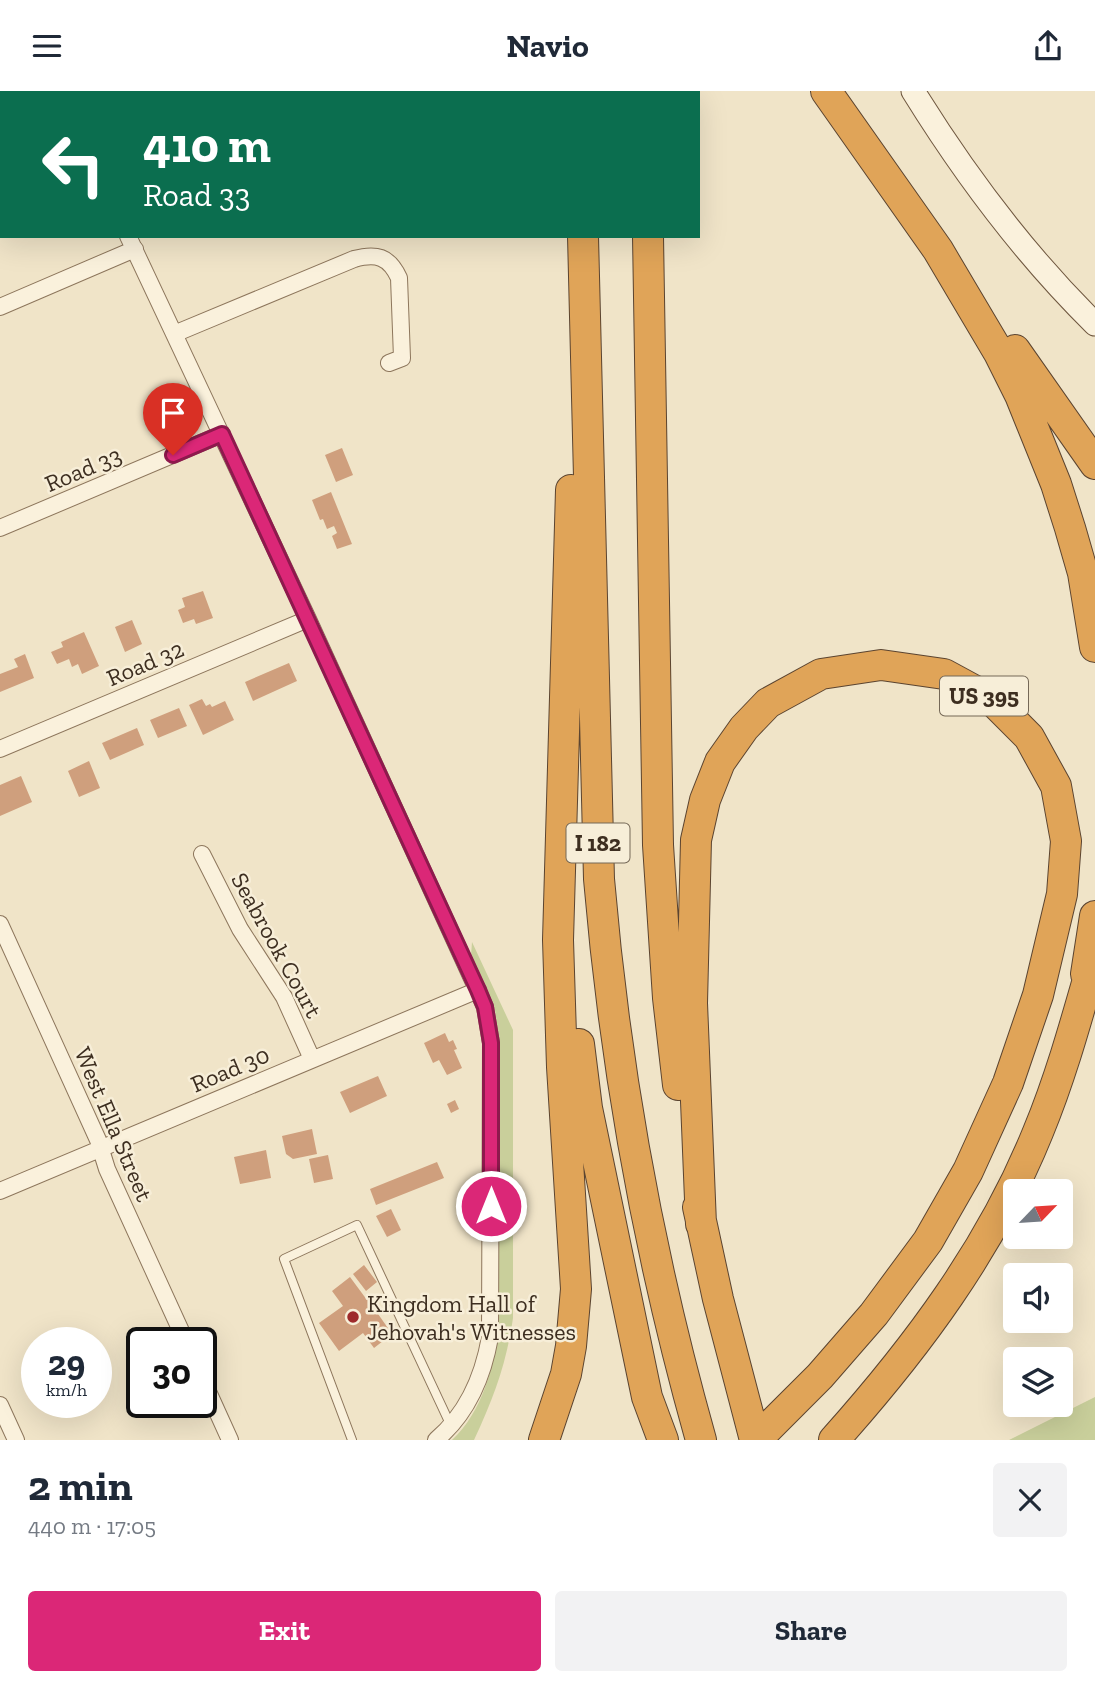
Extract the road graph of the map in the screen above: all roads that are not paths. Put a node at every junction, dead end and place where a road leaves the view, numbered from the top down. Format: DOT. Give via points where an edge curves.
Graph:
graph roads {
  1 [pos="826,91"];
  2 [pos="914,91"];
  3 [pos="581,238"];
  4 [pos="581,238"];
  5 [pos="648,238"];
  6 [pos="131,243"];
  7 [pos="938,250"];
  8 [pos="0,307"];
  9 [pos="1095,324"];
  10 [pos="174,334"];
  11 [pos="389,363"];
  12 [pos="222,434"];
  13 [pos="1095,464"];
  14 [pos="0,528"];
  15 [pos="308,619"];
  16 [pos="1095,647"];
  17 [pos="0,748"];
  18 [pos="202,854"];
  19 [pos="559,884"];
  20 [pos="1095,916"];
  21 [pos="0,924"];
  22 [pos="1095,955"];
  23 [pos="478,990"];
  24 [pos="1082,999"];
  25 [pos="312,1059"];
  26 [pos="100,1148"];
  27 [pos="0,1191"];
  28 [pos="701,1224"];
  29 [pos="179,1327"];
  30 [pos="0,1405"];
  31 [pos="217,1411"];
  32 [pos="451,1426"];
  33 [pos="16,1440"];
  34 [pos="230,1440"];
  35 [pos="352,1440"];
  36 [pos="436,1440"];
  37 [pos="544,1440"];
  38 [pos="663,1440"];
  39 [pos="701,1440"];
  40 [pos="756,1440"];
  41 [pos="835,1440"];
  1 -- 7 [label="highway"];
  2 -- 9 [label="main road" via="1003,220"];
  3 -- 19 [label="highway"];
  4 -- 39 [label="highway, I 182" via="599,879 606,955 639,1183"];
  5 -- 28 [label="highway, I 182" via="657,845 677,1073"];
  6 -- 8 [label="street"];
  6 -- 10 [label="street"];
  7 -- 13 [label="highway" via="952,262"];
  7 -- 16 [label="highway" via="999,353 1039,437 1080,562"];
  10 -- 11 [label="street" via="354,258 371,255 385,260 399,278 402,358"];
  10 -- 12 [label="street"];
  12 -- 14 [label="street, Road 33"];
  12 -- 15 [label="street"];
  15 -- 17 [label="street, Road 32"];
  15 -- 23 [label="street"];
  18 -- 25 [label="street, Seabrook Court" via="240,929 284,997"];
  19 -- 37 [label="highway" via="562,1067 576,1289 566,1374"];
  19 -- 38 [label="highway" via="587,1108 647,1397"];
  20 -- 24 [label="highway"];
  21 -- 26 [label="street, West Ella Street"];
  22 -- 24 [label="highway"];
  23 -- 25 [label="street, Road 30"];
  23 -- 32 [label="street" via="491,1043 490,1337 484,1367"];
  24 -- 41 [label="highway" via="1038,1132 997,1220 918,1340"];
  25 -- 26 [label="street, Road 30"];
  26 -- 27 [label="street, Road 30"];
  26 -- 29 [label="street, West Ella Street"];
  28 -- 40 [label="highway, I 182"];
  28 -- 40 [label="highway, US 395" via="692,1003 696,840 720,762 768,703 821,674 881,665 944,674 992,700 1029,737 1056,786 1066,841 1062,894 1038,995 1012,1071 968,1171 928,1241 874,1314"];
  30 -- 33 [label="street"];
  31 -- 34 [label="street"];
  32 -- 35 [label="lane" via="357,1225 284,1259"];
  32 -- 36 [label="street"];
}
